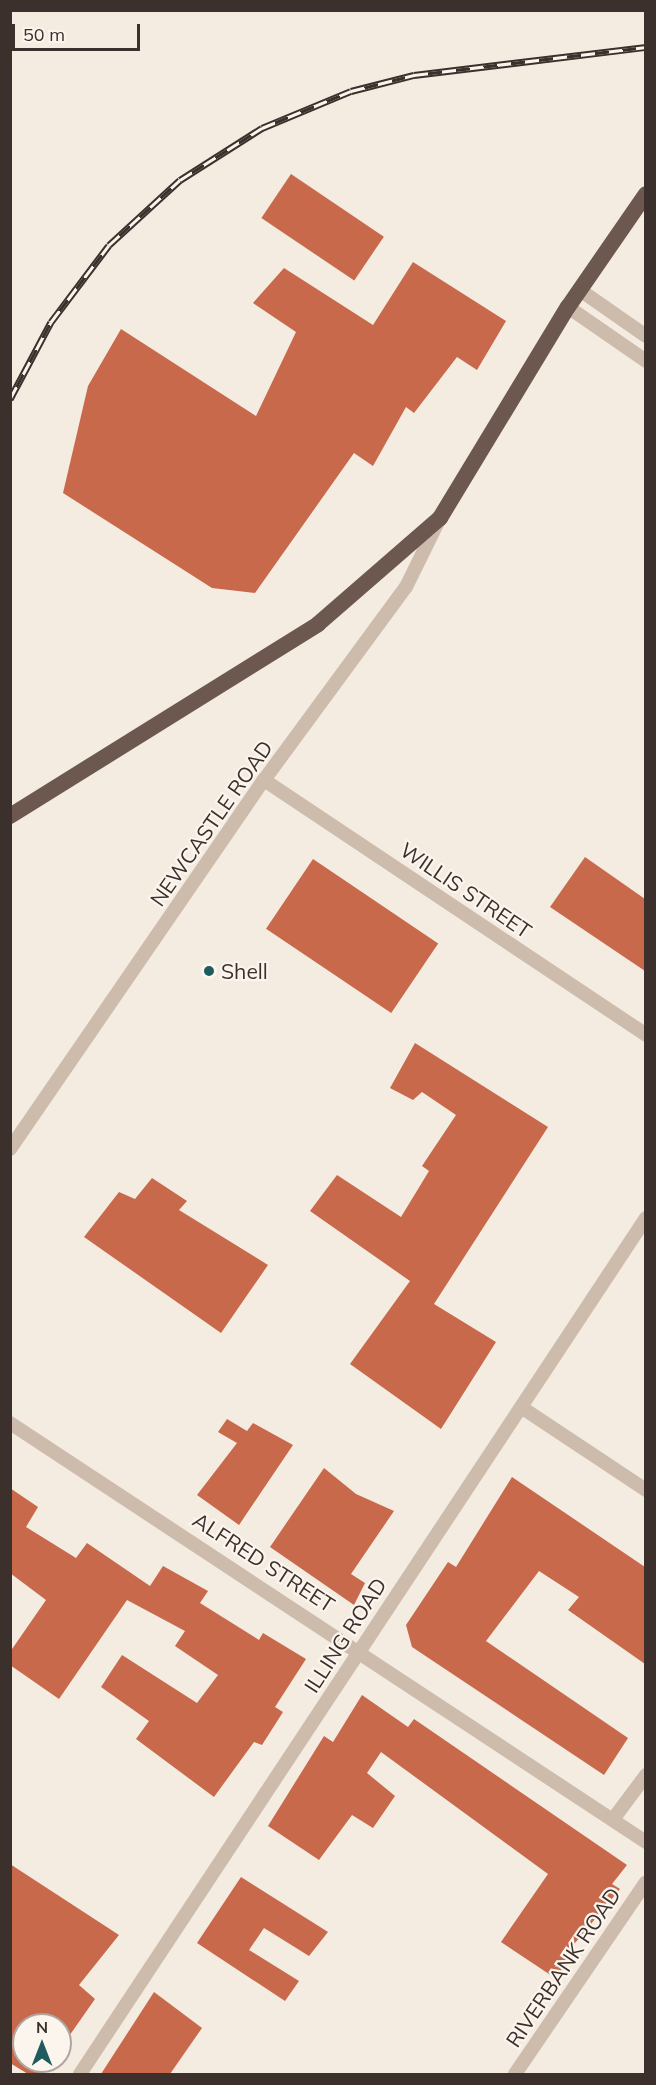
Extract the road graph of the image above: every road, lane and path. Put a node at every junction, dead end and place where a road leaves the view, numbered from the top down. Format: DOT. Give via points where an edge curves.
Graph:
graph roads {
  1 [pos="645,194"];
  2 [pos="580,290"];
  3 [pos="568,308"];
  4 [pos="645,336"];
  5 [pos="645,361"];
  6 [pos="440,518"];
  7 [pos="264,780"];
  8 [pos="10,816"];
  9 [pos="645,1035"];
  10 [pos="10,1149"];
  11 [pos="645,1218"];
  12 [pos="521,1407"];
  13 [pos="10,1423"];
  14 [pos="645,1490"];
  15 [pos="360,1650"];
  16 [pos="645,1774"];
  17 [pos="614,1818"];
  18 [pos="645,1842"];
  19 [pos="645,1882"];
  20 [pos="80,2074"];
  21 [pos="515,2074"];
  1 -- 2 [label="highway"];
  2 -- 3 [label="highway"];
  2 -- 4 [label="street"];
  3 -- 5 [label="street"];
  3 -- 6 [label="highway"];
  6 -- 7 [label="street, NEWCASTLE ROAD" via="406,587 357,659"];
  6 -- 8 [label="highway" via="318,624"];
  7 -- 9 [label="street, WILLIS STREET"];
  7 -- 10 [label="street, NEWCASTLE ROAD"];
  11 -- 12 [label="street, ILLING ROAD"];
  12 -- 14 [label="street"];
  12 -- 15 [label="street, ILLING ROAD"];
  13 -- 15 [label="street, ALFRED STREET"];
  15 -- 17 [label="street, ALFRED STREET"];
  15 -- 20 [label="street, ILLING ROAD"];
  16 -- 17 [label="street"];
  17 -- 18 [label="street"];
  19 -- 21 [label="street, RIVERBANK ROAD"];
}
